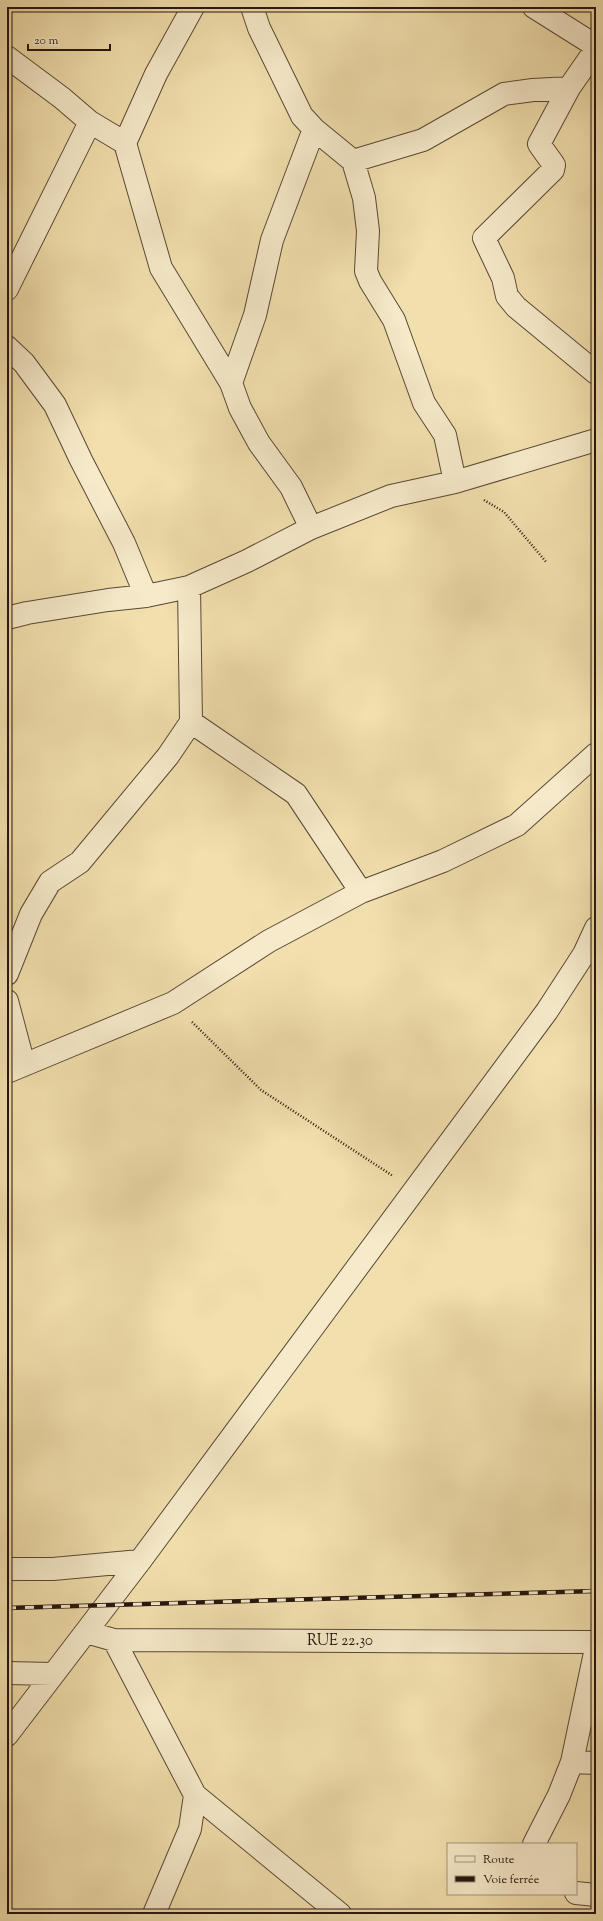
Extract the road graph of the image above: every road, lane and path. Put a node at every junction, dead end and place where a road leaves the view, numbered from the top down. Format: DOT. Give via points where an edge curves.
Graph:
graph roads {
  1 [pos="193,7"];
  2 [pos="252,7"];
  3 [pos="534,7"];
  4 [pos="596,46"];
  5 [pos="596,50"];
  6 [pos="7,57"];
  7 [pos="569,88"];
  8 [pos="90,122"];
  9 [pos="314,129"];
  10 [pos="125,143"];
  11 [pos="353,161"];
  12 [pos="7,289"];
  13 [pos="7,347"];
  14 [pos="596,373"];
  15 [pos="231,384"];
  16 [pos="596,440"];
  17 [pos="455,482"];
  18 [pos="311,528"];
  19 [pos="547,563"];
  20 [pos="190,587"];
  21 [pos="146,596"];
  22 [pos="7,618"];
  23 [pos="191,722"];
  24 [pos="596,754"];
  25 [pos="361,892"];
  26 [pos="596,928"];
  27 [pos="7,974"];
  28 [pos="7,1001"];
  29 [pos="173,1003"];
  30 [pos="15,1068"];
  31 [pos="415,1189"];
  32 [pos="140,1561"];
  33 [pos="7,1569"];
  34 [pos="86,1632"];
  35 [pos="114,1640"];
  36 [pos="596,1642"];
  37 [pos="596,1648"];
  38 [pos="7,1673"];
  39 [pos="53,1674"];
  40 [pos="7,1735"];
  41 [pos="572,1762"];
  42 [pos="596,1763"];
  43 [pos="195,1795"];
  44 [pos="535,1843"];
  45 [pos="577,1893"];
  46 [pos="596,1895"];
  47 [pos="154,1914"];
  48 [pos="340,1914"];
  1 -- 10 [label="street" via="156,74"];
  2 -- 9 [label="street" via="259,28 302,116"];
  3 -- 4 [label="street"];
  5 -- 7 [label="street"];
  6 -- 8 [label="street"];
  7 -- 11 [label="street" via="504,94 423,140"];
  7 -- 14 [label="street" via="539,144 554,166 553,170 484,238 503,278 507,296 516,307"];
  8 -- 10 [label="street"];
  8 -- 12 [label="street"];
  9 -- 11 [label="street"];
  9 -- 15 [label="street" via="272,240 255,315"];
  10 -- 15 [label="street" via="161,268"];
  11 -- 17 [label="street" via="364,198 367,224 366,271 394,320 424,402 445,435"];
  13 -- 21 [label="street" via="24,363 55,405 124,543"];
  15 -- 18 [label="street" via="240,408 259,443 291,487"];
  16 -- 17 [label="street"];
  17 -- 18 [label="street" via="391,496"];
  17 -- 19 [label="path" via="504,512"];
  18 -- 20 [label="street"];
  20 -- 21 [label="street"];
  20 -- 23 [label="street"];
  21 -- 22 [label="street" via="100,601"];
  23 -- 25 [label="street" via="296,794"];
  23 -- 27 [label="street" via="168,756 80,862 50,882 31,914"];
  24 -- 25 [label="street" via="517,825 443,861"];
  25 -- 29 [label="street" via="269,941"];
  26 -- 31 [label="street" via="584,954 548,1011"];
  28 -- 30 [label="street"];
  29 -- 30 [label="street"];
  29 -- 31 [label="path" via="261,1090"];
  31 -- 32 [label="street"];
  32 -- 33 [label="street" via="53,1569"];
  32 -- 34 [label="street"];
  34 -- 35 [label="street, RUE 22.30"];
  34 -- 39 [label="street"];
  35 -- 36 [label="street, RUE 22.30"];
  35 -- 43 [label="street"];
  37 -- 41 [label="street"];
  38 -- 39 [label="street"];
  39 -- 40 [label="street"];
  41 -- 42 [label="street"];
  41 -- 44 [label="street" via="559,1795"];
  43 -- 47 [label="street" via="190,1829"];
  43 -- 48 [label="street"];
  45 -- 46 [label="street"];
}
